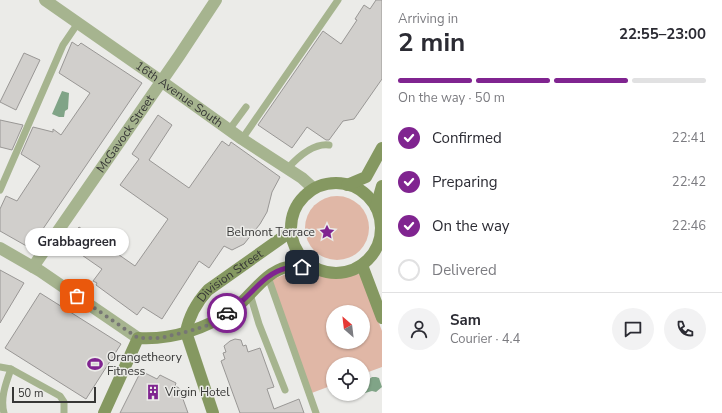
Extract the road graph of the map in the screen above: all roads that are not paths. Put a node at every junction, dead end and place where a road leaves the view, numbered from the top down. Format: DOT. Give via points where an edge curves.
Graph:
graph roads {
  1 [pos="45,0"];
  2 [pos="216,0"];
  3 [pos="338,0"];
  4 [pos="78,23"];
  5 [pos="161,81"];
  6 [pos="246,107"];
  7 [pos="229,130"];
  8 [pos="242,139"];
  9 [pos="329,145"];
  10 [pos="382,148"];
  11 [pos="288,168"];
  12 [pos="347,185"];
  13 [pos="382,186"];
  14 [pos="313,188"];
  15 [pos="0,190"];
  16 [pos="376,207"];
  17 [pos="381,221"];
  18 [pos="290,232"];
  19 [pos="0,248"];
  20 [pos="379,251"];
  21 [pos="362,265"];
  22 [pos="33,267"];
  23 [pos="312,267"];
  24 [pos="268,277"];
  25 [pos="250,294"];
  26 [pos="382,318"];
  27 [pos="186,332"];
  28 [pos="138,338"];
  29 [pos="0,367"];
  30 [pos="11,369"];
  31 [pos="285,390"];
  32 [pos="107,410"];
  33 [pos="4,413"];
  34 [pos="64,413"];
  35 [pos="213,413"];
  36 [pos="316,413"];
  1 -- 4 [label="street, 16th Avenue South"];
  2 -- 5 [label="street, McGavock Street"];
  3 -- 8 [label="lane"];
  4 -- 5 [label="street, 16th Avenue South"];
  4 -- 15 [label="lane" via="63,45"];
  5 -- 7 [label="street, 16th Avenue South"];
  5 -- 22 [label="street, McGavock Street"];
  6 -- 7 [label="lane"];
  7 -- 8 [label="street, 16th Avenue South"];
  8 -- 11 [label="street, 16th Avenue South"];
  9 -- 11 [label="lane" via="321,144 311,149"];
  10 -- 12 [label="main road" via="366,177"];
  11 -- 14 [label="street, 16th Avenue South"];
  12 -- 14 [label="main road" via="334,183"];
  12 -- 16 [label="main road" via="360,190"];
  13 -- 16 [label="main road"];
  14 -- 18 [label="main road" via="294,210"];
  16 -- 17 [label="main road"];
  17 -- 20 [label="main road"];
  18 -- 23 [label="main road" via="295,249"];
  18 -- 27 [label="main road, Division Street" via="208,290 189,318"];
  19 -- 22 [label="street"];
  20 -- 21 [label="main road"];
  21 -- 23 [label="main road" via="347,272 335,273 323,272"];
  21 -- 26 [label="main road"];
  22 -- 28 [label="street"];
  23 -- 24 [label="main road, Division Street" via="287,268"];
  24 -- 25 [label="main road, Division Street"];
  24 -- 36 [label="lane"];
  25 -- 27 [label="main road, Division Street" via="233,310 206,326"];
  25 -- 31 [label="lane"];
  27 -- 28 [label="main road, Division Street" via="160,338"];
  27 -- 35 [label="main road"];
  28 -- 32 [label="main road"];
  29 -- 30 [label="lane"];
  30 -- 33 [label="lane" via="2,394"];
  30 -- 34 [label="lane" via="60,396 64,402"];
}
